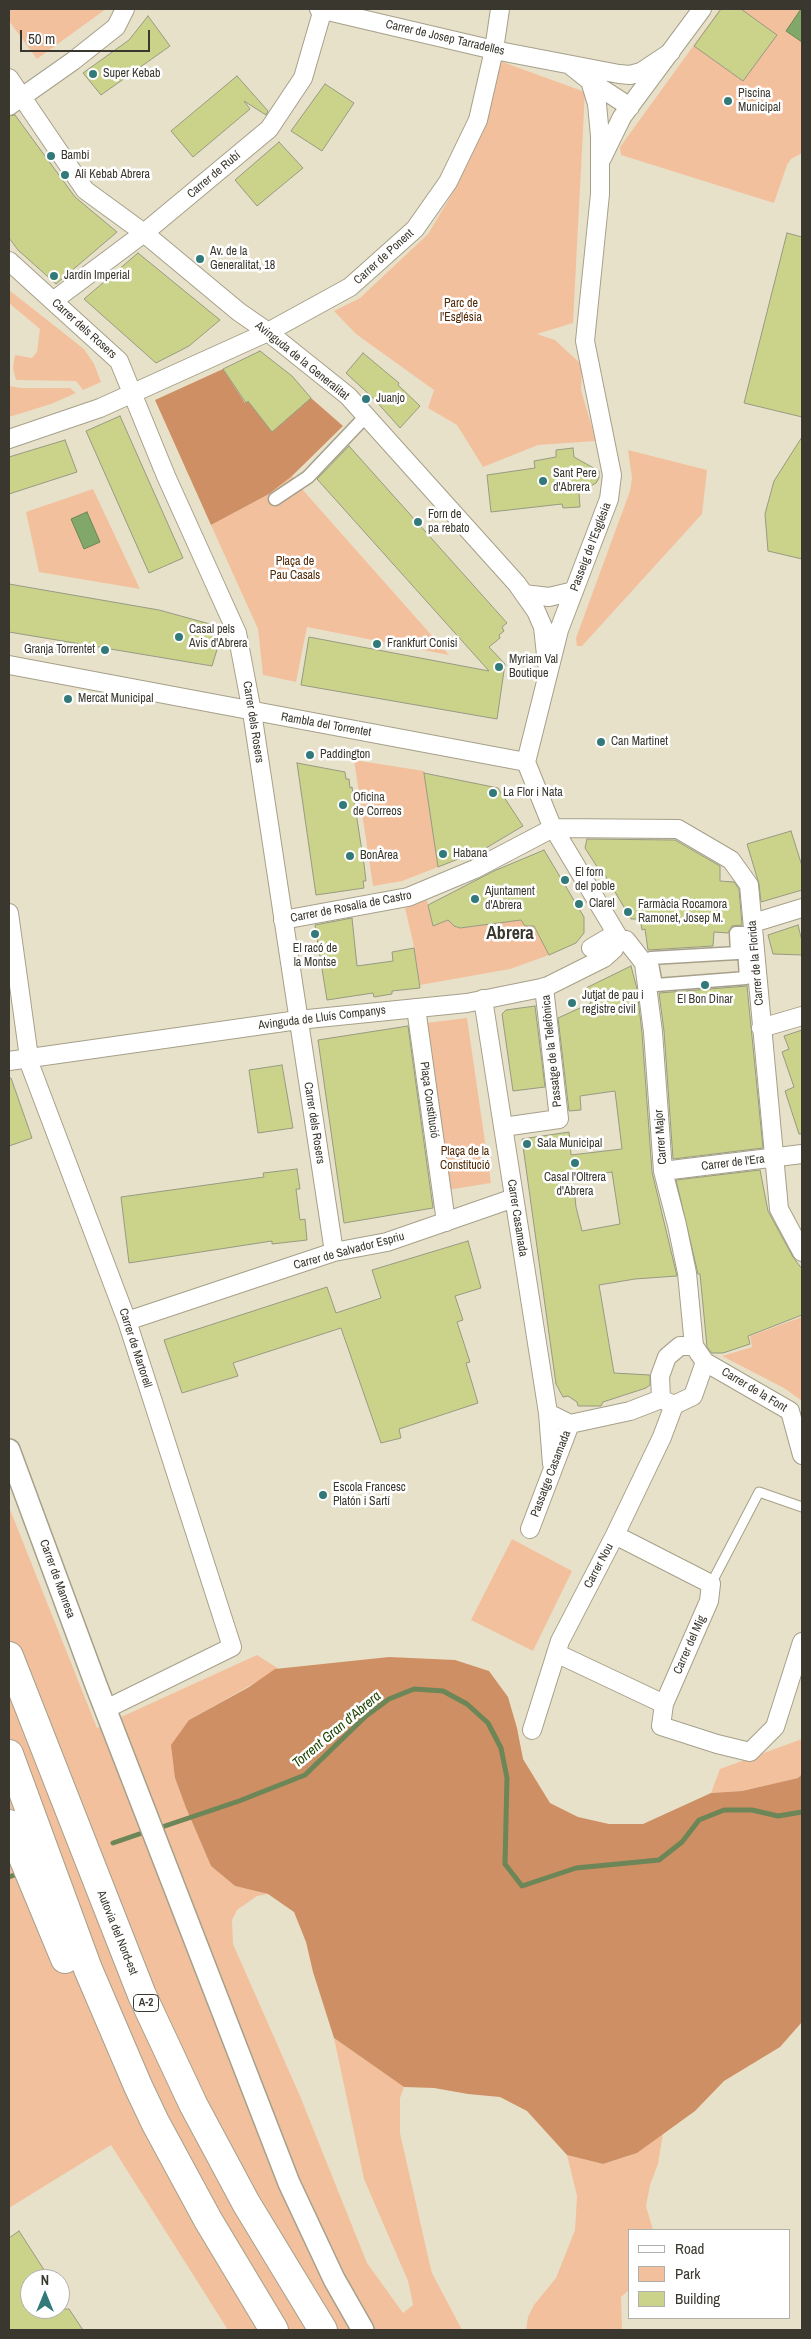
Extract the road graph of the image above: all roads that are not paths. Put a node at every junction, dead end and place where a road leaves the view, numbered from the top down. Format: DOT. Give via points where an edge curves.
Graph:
graph roads {
  1 [pos="125,9"];
  2 [pos="322,9"];
  3 [pos="500,9"];
  4 [pos="702,9"];
  5 [pos="494,50"];
  6 [pos="671,52"];
  7 [pos="571,66"];
  8 [pos="9,78"];
  9 [pos="590,81"];
  10 [pos="15,101"];
  11 [pos="630,107"];
  12 [pos="600,163"];
  13 [pos="144,233"];
  14 [pos="9,261"];
  15 [pos="53,301"];
  16 [pos="268,332"];
  17 [pos="132,393"];
  18 [pos="366,416"];
  19 [pos="9,439"];
  20 [pos="275,499"];
  21 [pos="574,590"];
  22 [pos="524,594"];
  23 [pos="9,665"];
  24 [pos="548,676"];
  25 [pos="252,712"];
  26 [pos="526,762"];
  27 [pos="553,828"];
  28 [pos="802,908"];
  29 [pos="602,910"];
  30 [pos="9,913"];
  31 [pos="283,920"];
  32 [pos="753,923"];
  33 [pos="619,938"];
  34 [pos="591,948"];
  35 [pos="651,958"];
  36 [pos="544,988"];
  37 [pos="516,993"];
  38 [pos="483,999"];
  39 [pos="416,1008"];
  40 [pos="802,1016"];
  41 [pos="298,1020"];
  42 [pos="761,1028"];
  43 [pos="29,1057"];
  44 [pos="9,1061"];
  45 [pos="503,1127"];
  46 [pos="802,1154"];
  47 [pos="773,1158"];
  48 [pos="663,1171"];
  49 [pos="514,1198"];
  50 [pos="446,1222"];
  51 [pos="334,1252"];
  52 [pos="802,1252"];
  53 [pos="128,1321"];
  54 [pos="694,1346"];
  55 [pos="706,1362"];
  56 [pos="667,1402"];
  57 [pos="548,1413"];
  58 [pos="570,1424"];
  59 [pos="9,1450"];
  60 [pos="802,1454"];
  61 [pos="553,1469"];
  62 [pos="802,1507"];
  63 [pos="530,1530"];
  64 [pos="615,1535"];
  65 [pos="711,1584"];
  66 [pos="802,1642"];
  67 [pos="556,1653"];
  68 [pos="9,1656"];
  69 [pos="664,1704"];
  70 [pos="106,1709"];
  71 [pos="532,1730"];
  72 [pos="9,1754"];
  73 [pos="9,1824"];
  74 [pos="138,2086"];
  75 [pos="274,2330"];
  76 [pos="322,2330"];
  77 [pos="363,2330"];
  1 -- 10 [label="street" via="116,27"];
  2 -- 5 [label="street, Carrer de Josep Tarradelles"];
  2 -- 13 [label="street, Carrer de Rubí" via="303,78 269,129"];
  3 -- 5 [label="street, Carrer de Ponent"];
  4 -- 6 [label="street, Passeig de l'Església"];
  5 -- 7 [label="street, Carrer de Josep Tarradelles"];
  5 -- 16 [label="street, Carrer de Ponent" via="478,120 448,182 415,229 350,287"];
  6 -- 7 [label="street, Carrer de Josep Tarradelles" via="641,72 630,75"];
  6 -- 11 [label="street, Passeig de l'Església"];
  7 -- 9 [label="street, Carrer de Josep Tarradelles"];
  8 -- 10 [label="street, Avinguda de la Generalitat"];
  9 -- 11 [label="street"];
  9 -- 12 [label="street" via="597,104"];
  10 -- 13 [label="street, Avinguda de la Generalitat" via="86,190"];
  11 -- 12 [label="street, Passeig de l'Església"];
  12 -- 21 [label="street, Passeig de l'Església" via="600,194 585,341 612,475 609,499"];
  13 -- 15 [label="street, Carrer de Rubí"];
  13 -- 16 [label="street, Avinguda de la Generalitat"];
  14 -- 15 [label="street, Carrer dels Rosers"];
  15 -- 17 [label="street, Carrer dels Rosers" via="119,361"];
  16 -- 17 [label="street, Carrer de Ponent"];
  16 -- 18 [label="street, Avinguda de la Generalitat" via="348,396"];
  17 -- 19 [label="street, Carrer de Ponent" via="100,408"];
  17 -- 25 [label="street, Carrer dels Rosers" via="236,633"];
  18 -- 20 [label="street" via="308,477"];
  18 -- 22 [label="street, Avinguda de la Generalitat"];
  21 -- 22 [label="street" via="549,597"];
  21 -- 24 [label="street, Passeig de l'Església"];
  22 -- 24 [label="street, Avinguda de la Generalitat" via="543,627"];
  23 -- 25 [label="street, Rambla del Torrentet"];
  24 -- 26 [label="street, Passeig de l'Església"];
  25 -- 26 [label="street, Rambla del Torrentet"];
  25 -- 31 [label="street, Carrer dels Rosers"];
  26 -- 27 [label="street"];
  27 -- 29 [label="street"];
  27 -- 31 [label="street, Carrer de Rosalía de Castro" via="476,869 408,897"];
  27 -- 32 [label="street, Carrer de la Florida" via="678,828 731,860 749,885"];
  28 -- 32 [label="street"];
  29 -- 33 [label="street"];
  29 -- 34 [label="street" via="600,928"];
  30 -- 43 [label="street, Carrer de Martorell"];
  31 -- 41 [label="street, Carrer dels Rosers"];
  32 -- 42 [label="street, Carrer de la Florida"];
  33 -- 34 [label="street" via="608,938"];
  33 -- 36 [label="street, Avinguda de Lluís Companys" via="614,949 604,958"];
  33 -- 48 [label="street, Carrer Major" via="626,940 644,964 654,1032"];
  34 -- 37 [label="street" via="571,965"];
  35 -- 35 [label="street" via="656,985 746,978 743,933 736,933 737,953"];
  36 -- 37 [label="street, Avinguda de Lluís Companys"];
  36 -- 45 [label="street, Passatge de la Telefònica" via="559,1119"];
  37 -- 38 [label="street, Avinguda de Lluís Companys"];
  38 -- 39 [label="street, Avinguda de Lluís Companys"];
  38 -- 45 [label="street, Carrer Casamada"];
  39 -- 41 [label="street, Avinguda de Lluís Companys"];
  39 -- 50 [label="street, Plaça Constitució"];
  40 -- 42 [label="street"];
  41 -- 43 [label="street, Avinguda de Lluís Companys"];
  41 -- 51 [label="street, Carrer dels Rosers"];
  42 -- 47 [label="street, Carrer de la Florida"];
  43 -- 44 [label="street, Avinguda de Lluís Companys"];
  43 -- 53 [label="street, Carrer de Martorell"];
  45 -- 49 [label="street, Carrer Casamada"];
  46 -- 47 [label="street, Carrer de l'Era"];
  47 -- 48 [label="street, Carrer de l'Era"];
  47 -- 52 [label="street, Carrer de la Florida" via="779,1209"];
  48 -- 54 [label="street, Carrer Major" via="687,1273"];
  49 -- 50 [label="street, Carrer de Salvador Espriu"];
  49 -- 57 [label="street, Carrer Casamada"];
  50 -- 51 [label="street, Carrer de Salvador Espriu" via="387,1242"];
  51 -- 53 [label="street, Carrer de Salvador Espriu"];
  53 -- 70 [label="street, Carrer de Martorell" via="232,1647"];
  54 -- 55 [label="street"];
  54 -- 56 [label="street" via="680,1346 667,1357 660,1376"];
  55 -- 56 [label="street" via="693,1396"];
  55 -- 60 [label="street, Carrer de la Font" via="790,1411"];
  56 -- 58 [label="street, Passatge Casamada"];
  56 -- 64 [label="street, Carrer Nou" via="662,1437"];
  57 -- 58 [label="street"];
  57 -- 61 [label="street, Carrer Casamada"];
  58 -- 61 [label="street, Passatge Casamada"];
  59 -- 70 [label="street, Carrer de Manresa"];
  61 -- 63 [label="street, Passatge Casamada"];
  62 -- 65 [label="lane" via="759,1492"];
  64 -- 65 [label="street"];
  64 -- 67 [label="street, Carrer Nou"];
  65 -- 69 [label="street, Carrer del Mig" via="709,1601"];
  66 -- 69 [label="street" via="775,1727 750,1752 661,1726"];
  67 -- 69 [label="street"];
  67 -- 71 [label="street, Carrer Nou"];
  68 -- 76 [label="highway, Autovia del Nord-est / A-2" via="125,1953 193,2104"];
  70 -- 77 [label="street, Carrer de Manresa" via="288,2183 334,2279"];
  72 -- 74 [label="highway" via="88,1969"];
  73 -- 74 [label="highway" via="71,1972 101,2030"];
  74 -- 75 [label="highway" via="208,2220"];
}
